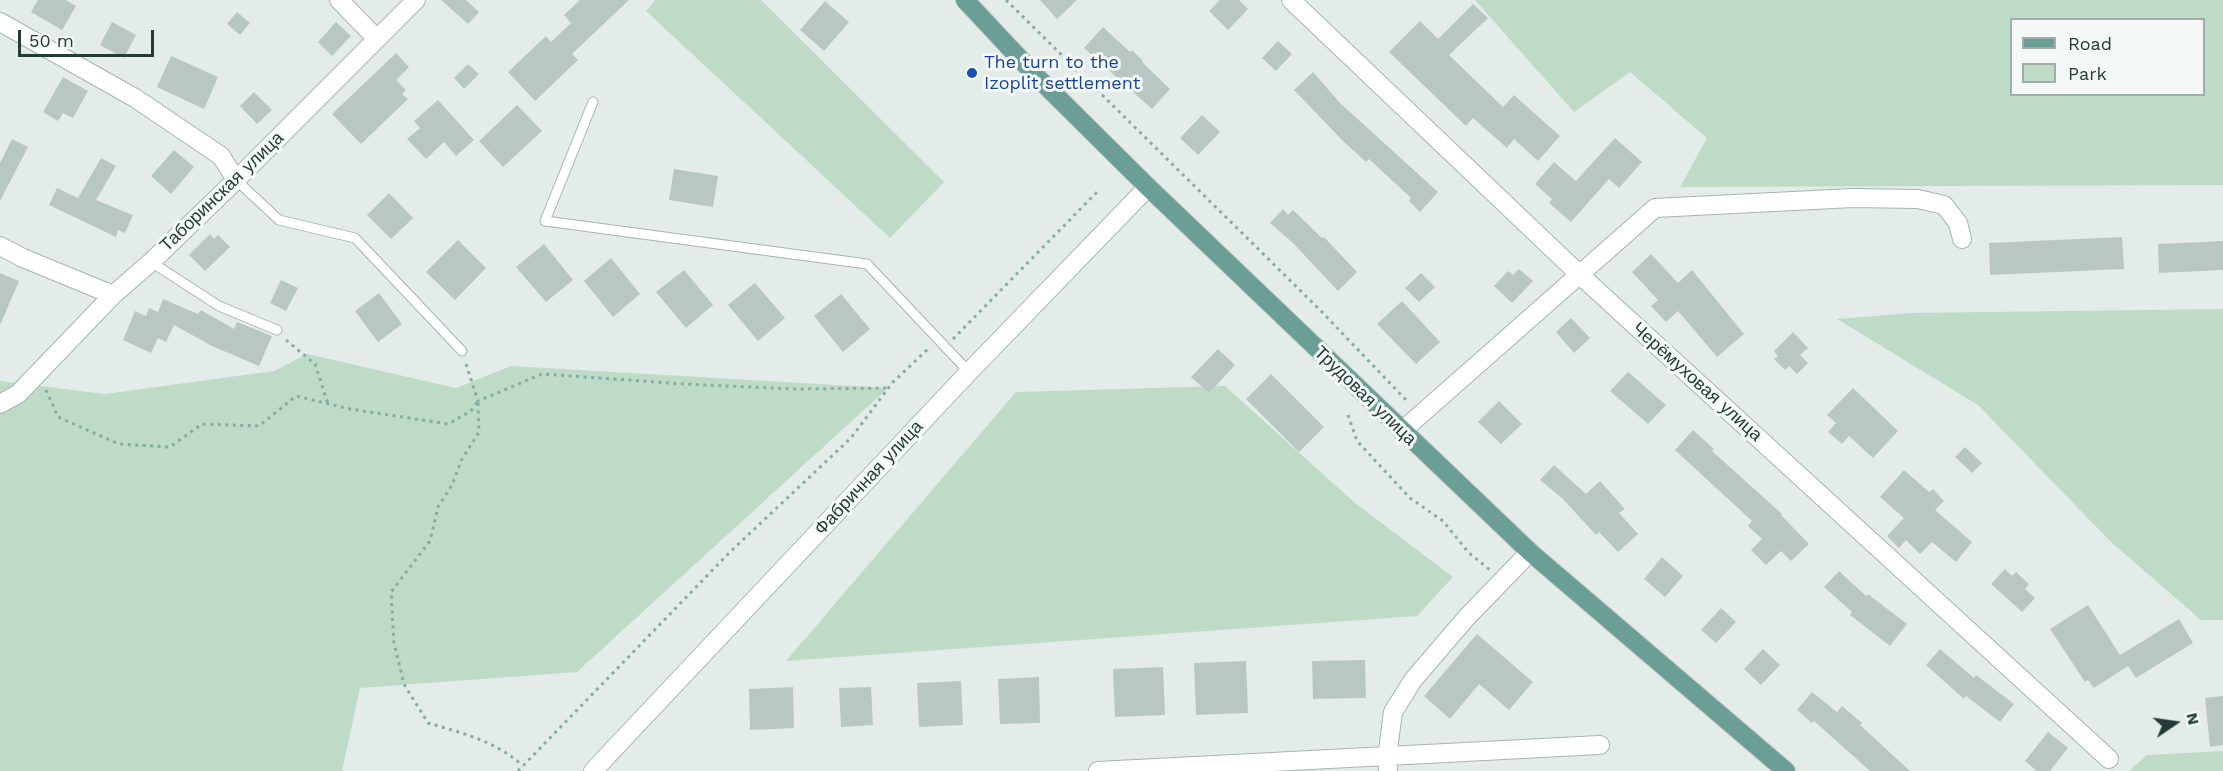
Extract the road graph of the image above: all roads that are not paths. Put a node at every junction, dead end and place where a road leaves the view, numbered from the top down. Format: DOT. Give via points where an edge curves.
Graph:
graph roads {
  1 [pos="339,0"];
  2 [pos="416,0"];
  3 [pos="964,0"];
  4 [pos="1291,0"];
  5 [pos="0,22"];
  6 [pos="376,39"];
  7 [pos="593,102"];
  8 [pos="236,180"];
  9 [pos="1148,188"];
  10 [pos="1962,239"];
  11 [pos="0,246"];
  12 [pos="150,262"];
  13 [pos="1580,274"];
  14 [pos="113,295"];
  15 [pos="277,330"];
  16 [pos="462,351"];
  17 [pos="969,372"];
  18 [pos="0,404"];
  19 [pos="1402,432"];
  20 [pos="1530,552"];
  21 [pos="1600,745"];
  22 [pos="2109,759"];
  23 [pos="1388,764"];
  24 [pos="593,771"];
  25 [pos="1098,771"];
  26 [pos="1786,771"];
  1 -- 6 [label="street"];
  2 -- 6 [label="street, Таборинская улица"];
  3 -- 9 [label="main road, Трудовая улица"];
  4 -- 13 [label="street, Черёмуховая улица"];
  5 -- 8 [label="street" via="135,98 221,156"];
  6 -- 8 [label="street, Таборинская улица"];
  7 -- 17 [label="lane" via="545,221 867,264"];
  8 -- 12 [label="street, Таборинская улица"];
  8 -- 16 [label="lane" via="279,220 355,238"];
  9 -- 17 [label="street, Фабричная улица"];
  9 -- 19 [label="main road, Трудовая улица"];
  10 -- 13 [label="street" via="1959,223 1944,205 1918,199 1853,198 1655,208"];
  11 -- 14 [label="street"];
  12 -- 14 [label="street, Таборинская улица"];
  12 -- 15 [label="lane" via="219,306"];
  13 -- 19 [label="street"];
  13 -- 22 [label="street, Черёмуховая улица"];
  14 -- 18 [label="street, Таборинская улица" via="18,394"];
  17 -- 24 [label="street, Фабричная улица"];
  19 -- 20 [label="main road, Трудовая улица"];
  20 -- 23 [label="street" via="1413,680 1393,712"];
  20 -- 26 [label="main road, Трудовая улица"];
  21 -- 23 [label="street"];
  23 -- 25 [label="street"];
}
